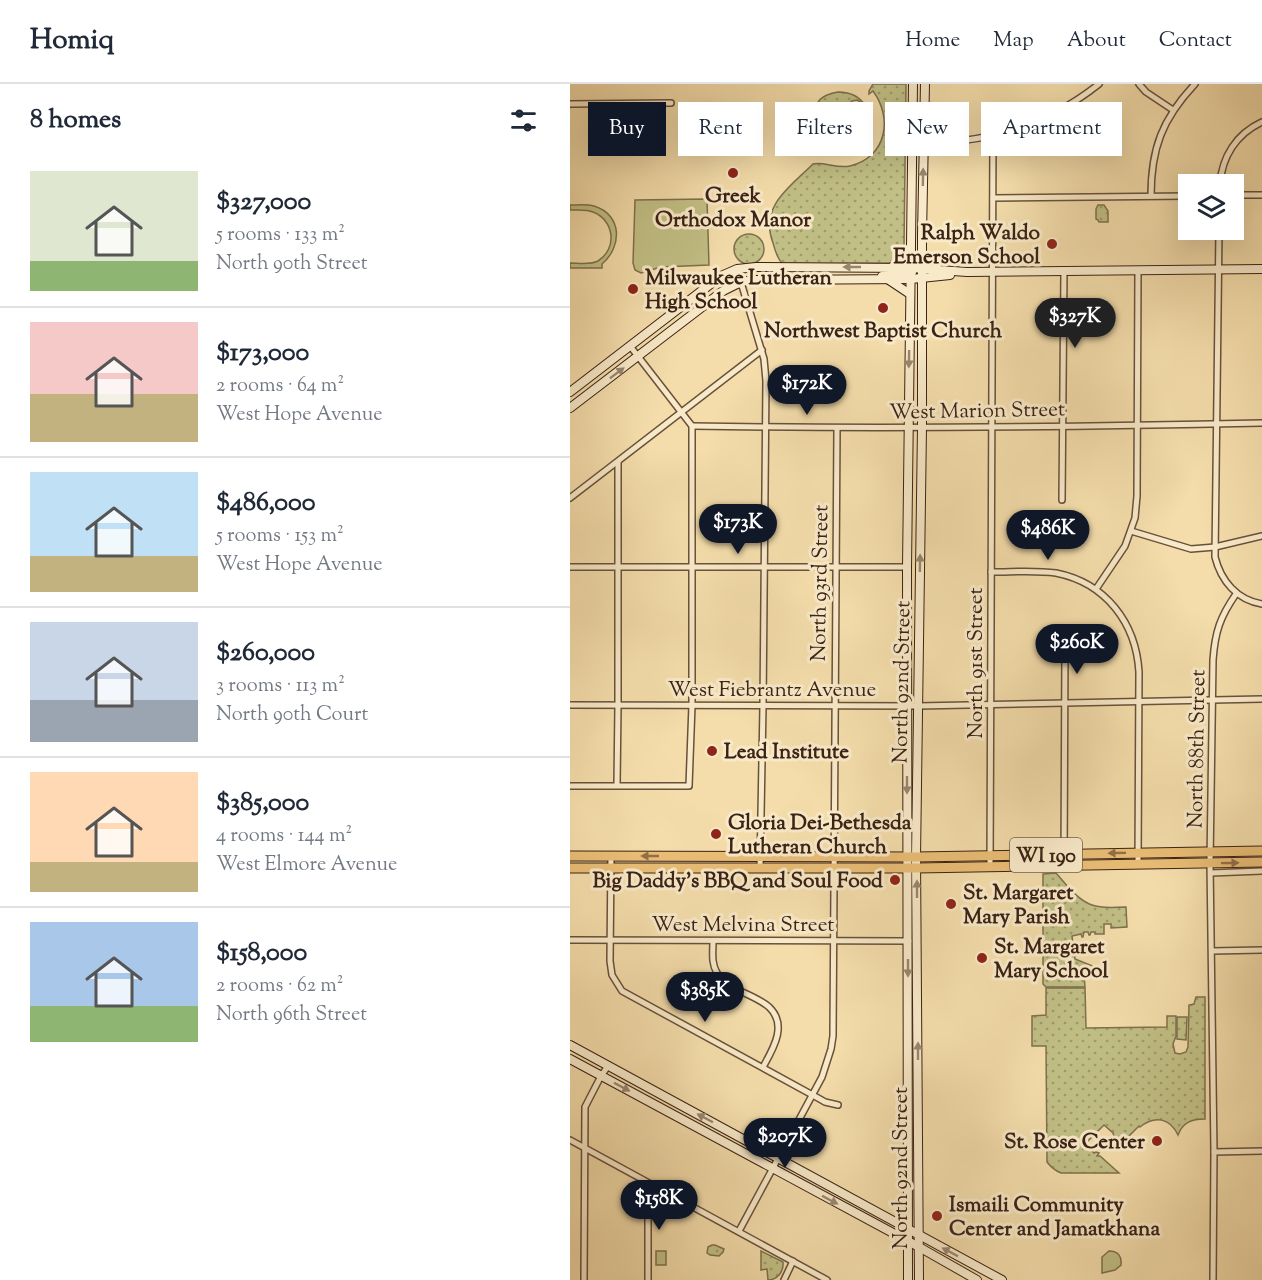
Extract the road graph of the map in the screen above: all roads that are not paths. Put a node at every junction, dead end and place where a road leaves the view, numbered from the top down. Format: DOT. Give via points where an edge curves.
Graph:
graph roads {
  1 [pos="913,84"];
  2 [pos="925,84"];
  3 [pos="1099,84"];
  4 [pos="1139,84"];
  5 [pos="1195,84"];
  6 [pos="913,102"];
  7 [pos="924,102"];
  8 [pos="1074,102"];
  9 [pos="671,103"];
  10 [pos="570,104"];
  11 [pos="1173,110"];
  12 [pos="1262,122"];
  13 [pos="912,156"];
  14 [pos="923,156"];
  15 [pos="993,156"];
  16 [pos="1222,174"];
  17 [pos="1244,195"];
  18 [pos="1262,195"];
  19 [pos="1151,196"];
  20 [pos="1178,196"];
  21 [pos="993,198"];
  22 [pos="1219,240"];
  23 [pos="911,250"];
  24 [pos="891,267"];
  25 [pos="1262,268"];
  26 [pos="738,269"];
  27 [pos="922,269"];
  28 [pos="1218,269"];
  29 [pos="1138,271"];
  30 [pos="967,272"];
  31 [pos="992,272"];
  32 [pos="1064,272"];
  33 [pos="910,273"];
  34 [pos="922,278"];
  35 [pos="873,279"];
  36 [pos="887,279"];
  37 [pos="741,282"];
  38 [pos="910,294"];
  39 [pos="630,346"];
  40 [pos="762,350"];
  41 [pos="638,356"];
  42 [pos="570,392"];
  43 [pos="570,408"];
  44 [pos="682,412"];
  45 [pos="1216,423"];
  46 [pos="1262,423"];
  47 [pos="1137,424"];
  48 [pos="692,426"];
  49 [pos="1063,426"];
  50 [pos="765,427"];
  51 [pos="921,427"];
  52 [pos="991,427"];
  53 [pos="837,428"];
  54 [pos="909,428"];
  55 [pos="618,462"];
  56 [pos="570,498"];
  57 [pos="1062,500"];
  58 [pos="1131,531"];
  59 [pos="1262,536"];
  60 [pos="1215,548"];
  61 [pos="836,566"];
  62 [pos="570,567"];
  63 [pos="618,567"];
  64 [pos="692,567"];
  65 [pos="764,567"];
  66 [pos="907,567"];
  67 [pos="992,572"];
  68 [pos="1096,589"];
  69 [pos="1236,594"];
  70 [pos="1262,603"];
  71 [pos="1065,647"];
  72 [pos="1262,699"];
  73 [pos="1213,700"];
  74 [pos="1139,702"];
  75 [pos="1065,703"];
  76 [pos="991,704"];
  77 [pos="570,705"];
  78 [pos="618,705"];
  79 [pos="692,705"];
  80 [pos="763,705"];
  81 [pos="834,706"];
  82 [pos="907,706"];
  83 [pos="918,706"];
  84 [pos="617,785"];
  85 [pos="570,786"];
  86 [pos="1262,851"];
  87 [pos="1211,852"];
  88 [pos="1138,853"];
  89 [pos="1064,854"];
  90 [pos="570,856"];
  91 [pos="610,856"];
  92 [pos="990,856"];
  93 [pos="760,857"];
  94 [pos="834,857"];
  95 [pos="1262,862"];
  96 [pos="912,863"];
  97 [pos="1138,864"];
  98 [pos="1064,866"];
  99 [pos="990,867"];
  100 [pos="570,868"];
  101 [pos="610,868"];
  102 [pos="760,868"];
  103 [pos="834,868"];
  104 [pos="1211,868"];
  105 [pos="1262,872"];
  106 [pos="570,940"];
  107 [pos="610,940"];
  108 [pos="712,941"];
  109 [pos="834,941"];
  110 [pos="908,941"];
  111 [pos="917,941"];
  112 [pos="1262,950"];
  113 [pos="1212,951"];
  114 [pos="570,1045"];
  115 [pos="570,1059"];
  116 [pos="608,1066"];
  117 [pos="763,1067"];
  118 [pos="601,1076"];
  119 [pos="813,1095"];
  120 [pos="838,1105"];
  121 [pos="570,1140"];
  122 [pos="908,1143"];
  123 [pos="918,1143"];
  124 [pos="585,1148"];
  125 [pos="1262,1151"];
  126 [pos="1214,1152"];
  127 [pos="778,1158"];
  128 [pos="772,1168"];
  129 [pos="648,1183"];
  130 [pos="908,1230"];
  131 [pos="739,1231"];
  132 [pos="919,1236"];
  133 [pos="908,1242"];
  134 [pos="919,1247"];
  135 [pos="793,1261"];
  136 [pos="584,1280"];
  137 [pos="648,1280"];
  138 [pos="784,1280"];
  139 [pos="827,1280"];
  140 [pos="908,1280"];
  141 [pos="919,1280"];
  142 [pos="977,1280"];
  143 [pos="1002,1280"];
  144 [pos="1213,1280"];
  1 -- 6 [label="main road, North 92nd Street"];
  2 -- 7 [label="main road, North 92nd Street"];
  3 -- 8 [label="street"];
  4 -- 11 [label="street"];
  5 -- 11 [label="street"];
  9 -- 10 [label="street"];
  11 -- 19 [label="street" via="1155,153"];
  12 -- 16 [label="street" via="1236,141"];
  13 -- 23 [label="main road, North 92nd Street"];
  27 -- 14 [label="main road, North 92nd Street, one-way"];
  15 -- 21 [label="street, North 91st Street"];
  17 -- 18 [label="street"];
  19 -- 20 [label="street"];
  19 -- 21 [label="street"];
  21 -- 31 [label="street, North 91st Street"];
  22 -- 28 [label="street"];
  23 -- 24 [label="main road"];
  23 -- 33 [label="main road, North 92nd Street"];
  24 -- 26 [label="main road, one-way"];
  24 -- 33 [label="main road"];
  25 -- 28 [label="main road"];
  26 -- 37 [label="street"];
  26 -- 39 [label="main road" via="721,276"];
  27 -- 30 [label="main road"];
  27 -- 33 [label="main road"];
  27 -- 34 [label="main road, North 92nd Street"];
  28 -- 29 [label="main road"];
  28 -- 45 [label="street"];
  29 -- 32 [label="main road"];
  29 -- 47 [label="street"];
  30 -- 31 [label="main road"];
  30 -- 34 [label="main road"];
  31 -- 32 [label="main road"];
  31 -- 52 [label="street, North 91st Street"];
  32 -- 49 [label="street"];
  33 -- 34 [label="main road"];
  33 -- 35 [label="main road"];
  33 -- 36 [label="main road"];
  33 -- 38 [label="main road, North 92nd Street"];
  34 -- 51 [label="main road, North 92nd Street"];
  35 -- 36 [label="main road"];
  35 -- 37 [label="main road"];
  36 -- 38 [label="main road"];
  37 -- 40 [label="street"];
  37 -- 41 [label="main road" via="723,291"];
  38 -- 54 [label="main road, North 92nd Street, one-way"];
  39 -- 41 [label="street"];
  39 -- 42 [label="main road"];
  40 -- 44 [label="street"];
  40 -- 50 [label="street"];
  43 -- 41 [label="main road, one-way"];
  41 -- 44 [label="street"];
  44 -- 48 [label="street"];
  44 -- 55 [label="street"];
  45 -- 46 [label="street, West Marion Street"];
  45 -- 47 [label="street, West Marion Street"];
  45 -- 60 [label="street"];
  47 -- 49 [label="street, West Marion Street"];
  47 -- 58 [label="street" via="1137,496"];
  48 -- 50 [label="street, West Marion Street"];
  48 -- 64 [label="street"];
  49 -- 52 [label="street, West Marion Street"];
  49 -- 57 [label="street"];
  50 -- 53 [label="street, West Marion Street"];
  50 -- 65 [label="street"];
  51 -- 52 [label="street, West Marion Street"];
  51 -- 54 [label="street, West Marion Street"];
  83 -- 51 [label="main road, North 92nd Street, one-way"];
  52 -- 67 [label="street, North 91st Street"];
  53 -- 54 [label="street, West Marion Street"];
  53 -- 61 [label="street, North 93rd Street"];
  54 -- 66 [label="main road, North 92nd Street"];
  55 -- 56 [label="street"];
  55 -- 63 [label="street"];
  58 -- 60 [label="street" via="1191,549"];
  58 -- 68 [label="street"];
  59 -- 60 [label="street"];
  60 -- 69 [label="street" via="1218,567"];
  61 -- 65 [label="street"];
  61 -- 66 [label="street"];
  61 -- 81 [label="street, North 93rd Street"];
  62 -- 63 [label="street"];
  63 -- 64 [label="street"];
  63 -- 78 [label="street"];
  64 -- 65 [label="street"];
  64 -- 79 [label="street"];
  65 -- 80 [label="street"];
  66 -- 82 [label="main road, North 92nd Street"];
  67 -- 68 [label="street" via="1058,574"];
  67 -- 76 [label="street, North 91st Street"];
  68 -- 74 [label="street" via="1119,612 1134,641"];
  69 -- 70 [label="street"];
  69 -- 73 [label="street, North 88th Street" via="1216,631"];
  71 -- 75 [label="street"];
  72 -- 73 [label="street, West Fiebrantz Avenue"];
  73 -- 74 [label="street, West Fiebrantz Avenue"];
  73 -- 87 [label="street, North 88th Street"];
  74 -- 75 [label="street, West Fiebrantz Avenue"];
  74 -- 88 [label="street"];
  75 -- 76 [label="street, West Fiebrantz Avenue"];
  75 -- 89 [label="street"];
  76 -- 83 [label="street, West Fiebrantz Avenue"];
  76 -- 92 [label="street, North 91st Street"];
  77 -- 78 [label="street, West Fiebrantz Avenue"];
  78 -- 79 [label="street, West Fiebrantz Avenue"];
  78 -- 84 [label="street"];
  79 -- 80 [label="street, West Fiebrantz Avenue"];
  79 -- 84 [label="street" via="689,786"];
  80 -- 81 [label="street, West Fiebrantz Avenue"];
  80 -- 93 [label="street"];
  81 -- 82 [label="street, West Fiebrantz Avenue"];
  81 -- 94 [label="street, North 93rd Street"];
  82 -- 83 [label="street, West Fiebrantz Avenue"];
  82 -- 96 [label="main road, North 92nd Street, one-way"];
  83 -- 96 [label="main road, North 92nd Street"];
  84 -- 85 [label="street"];
  86 -- 87 [label="main road, WI 190"];
  87 -- 88 [label="main road, WI 190"];
  87 -- 104 [label="street, North 88th Street"];
  88 -- 89 [label="main road, WI 190, one-way"];
  88 -- 97 [label="street"];
  89 -- 92 [label="main road, WI 190"];
  89 -- 98 [label="street"];
  90 -- 91 [label="main road, WI 190"];
  93 -- 91 [label="main road, WI 190, one-way"];
  91 -- 101 [label="street"];
  92 -- 96 [label="main road, WI 190"];
  92 -- 99 [label="street, North 91st Street"];
  93 -- 94 [label="main road, WI 190"];
  93 -- 102 [label="street"];
  94 -- 96 [label="main road, WI 190"];
  94 -- 103 [label="street, North 93rd Street"];
  104 -- 95 [label="main road, WI 190, one-way"];
  96 -- 99 [label="main road, WI 190"];
  96 -- 103 [label="main road, WI 190"];
  96 -- 110 [label="main road, North 92nd Street"];
  111 -- 96 [label="main road, North 92nd Street, one-way"];
  97 -- 98 [label="main road, WI 190"];
  97 -- 104 [label="main road, WI 190"];
  98 -- 99 [label="main road, WI 190"];
  100 -- 101 [label="main road, WI 190"];
  101 -- 102 [label="main road, WI 190"];
  101 -- 107 [label="street"];
  102 -- 103 [label="main road, WI 190"];
  103 -- 109 [label="street, North 93rd Street"];
  104 -- 105 [label="street"];
  104 -- 113 [label="street, North 88th Street"];
  106 -- 107 [label="street, West Melvina Street"];
  107 -- 108 [label="street, West Melvina Street"];
  107 -- 117 [label="street" via="612,975 622,991"];
  108 -- 109 [label="street, West Melvina Street"];
  108 -- 117 [label="street" via="714,966 722,980 768,1006 776,1019 777,1040"];
  109 -- 110 [label="street, West Melvina Street"];
  109 -- 119 [label="street, North 93rd Street" via="833,1036 825,1070"];
  110 -- 111 [label="street, West Melvina Street"];
  110 -- 122 [label="main road, North 92nd Street, one-way"];
  123 -- 111 [label="main road, North 92nd Street, one-way"];
  112 -- 113 [label="street"];
  113 -- 126 [label="street, North 88th Street"];
  114 -- 116 [label="main road"];
  115 -- 118 [label="main road"];
  116 -- 118 [label="street"];
  127 -- 116 [label="main road, one-way"];
  117 -- 119 [label="street"];
  118 -- 124 [label="street" via="585,1107"];
  118 -- 128 [label="main road, one-way"];
  119 -- 120 [label="street"];
  119 -- 127 [label="street, North 93rd Street"];
  121 -- 124 [label="street"];
  122 -- 123 [label="main road"];
  122 -- 130 [label="main road, North 92nd Street"];
  123 -- 132 [label="main road, North 92nd Street"];
  124 -- 129 [label="street"];
  124 -- 136 [label="street"];
  125 -- 126 [label="street"];
  126 -- 144 [label="street, North 88th Street"];
  127 -- 128 [label="street, North 93rd Street"];
  127 -- 130 [label="main road"];
  128 -- 131 [label="street, North 93rd Street"];
  128 -- 133 [label="main road, one-way"];
  129 -- 131 [label="street"];
  129 -- 137 [label="street"];
  130 -- 132 [label="main road"];
  130 -- 133 [label="main road, North 92nd Street"];
  131 -- 135 [label="street"];
  132 -- 134 [label="main road, North 92nd Street"];
  143 -- 132 [label="main road, one-way"];
  133 -- 134 [label="main road"];
  133 -- 140 [label="main road, North 92nd Street"];
  134 -- 141 [label="main road, North 92nd Street"];
  134 -- 142 [label="main road"];
  135 -- 138 [label="street"];
  135 -- 139 [label="street"];
}
